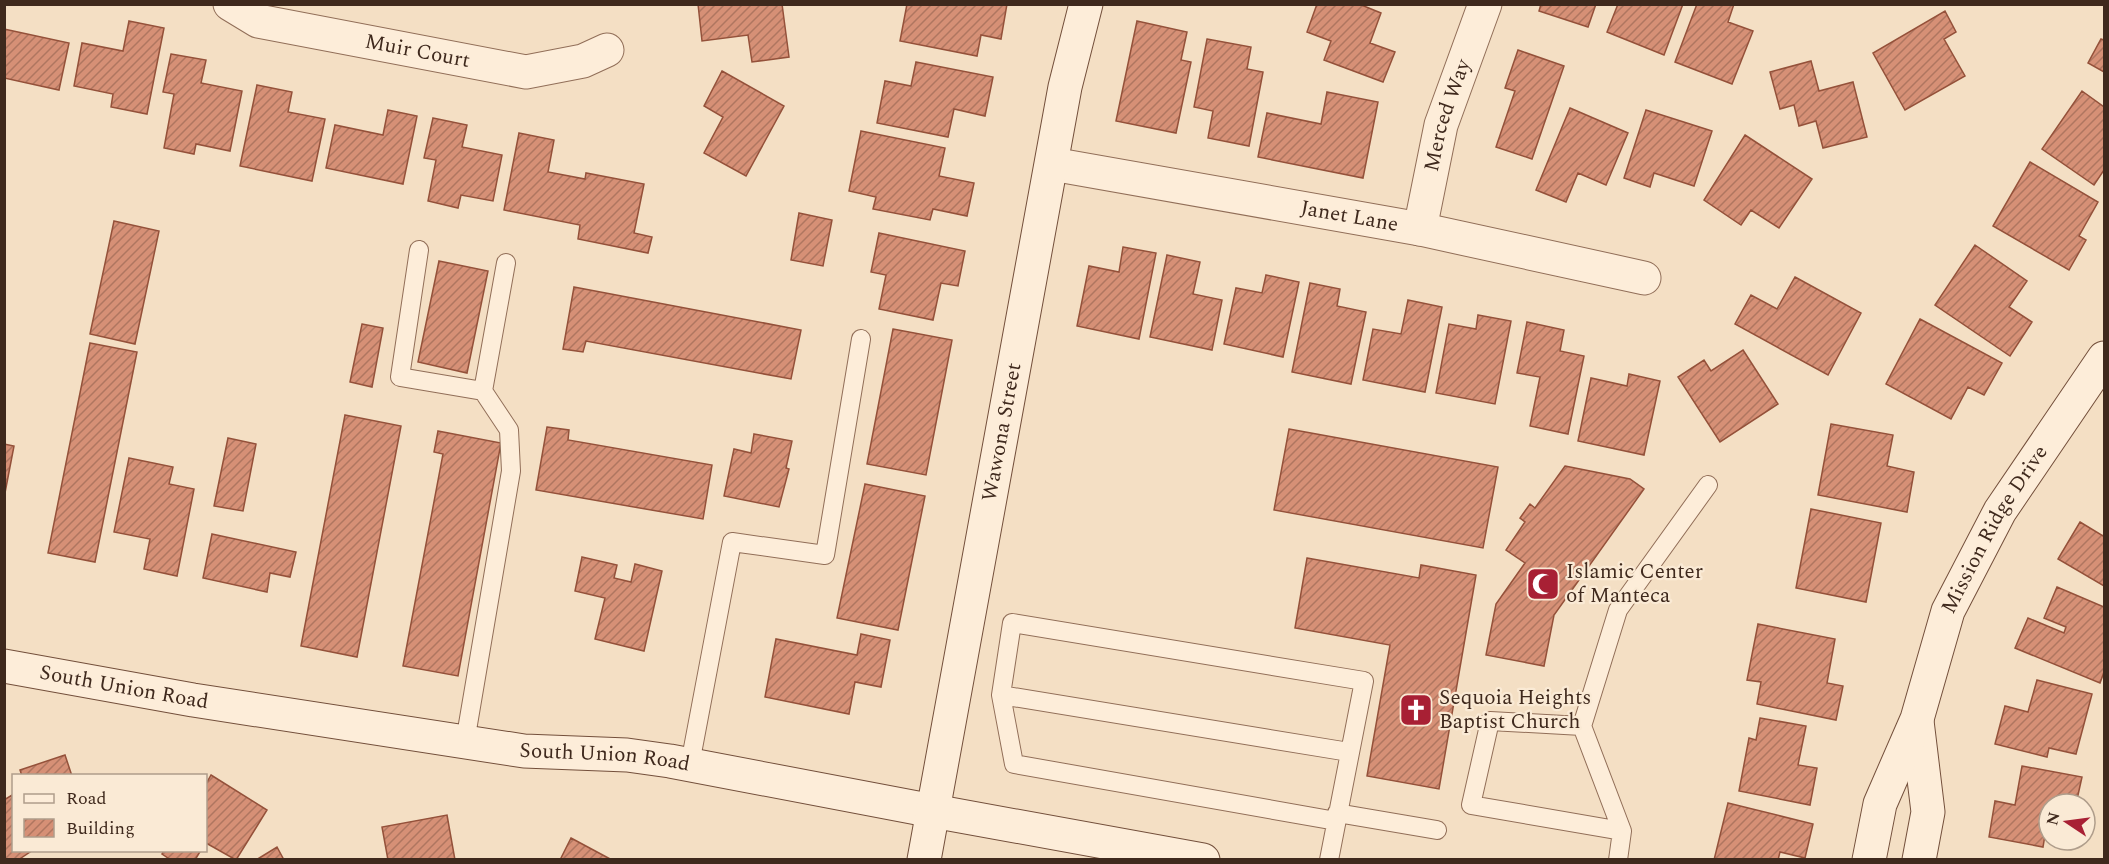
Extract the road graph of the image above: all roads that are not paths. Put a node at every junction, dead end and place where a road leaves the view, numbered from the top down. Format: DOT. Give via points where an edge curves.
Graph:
graph roads {
  1 [pos="230,4"];
  2 [pos="1086,4"];
  3 [pos="1485,4"];
  4 [pos="607,50"];
  5 [pos="1052,164"];
  6 [pos="1420,229"];
  7 [pos="419,250"];
  8 [pos="506,263"];
  9 [pos="1644,278"];
  10 [pos="861,339"];
  11 [pos="2104,358"];
  12 [pos="483,391"];
  13 [pos="1708,485"];
  14 [pos="4,666"];
  15 [pos="1001,695"];
  16 [pos="1917,719"];
  17 [pos="1582,726"];
  18 [pos="465,742"];
  19 [pos="1349,752"];
  20 [pos="690,764"];
  21 [pos="933,811"];
  22 [pos="1337,817"];
  23 [pos="1437,830"];
  24 [pos="1622,831"];
  25 [pos="924,860"];
  26 [pos="1203,860"];
  27 [pos="1329,860"];
  28 [pos="1618,860"];
  29 [pos="1869,860"];
  30 [pos="1919,860"];
  1 -- 4 [label="street, Muir Court" via="258,21 526,72 584,61"];
  2 -- 5 [label="street, Wawona Street" via="1065,87"];
  3 -- 6 [label="street, Merced Way" via="1441,125"];
  5 -- 6 [label="street, Janet Lane"];
  5 -- 21 [label="street, Wawona Street"];
  6 -- 9 [label="street, Janet Lane"];
  7 -- 12 [label="lane" via="400,378"];
  8 -- 12 [label="lane"];
  10 -- 20 [label="lane" via="825,555 732,542"];
  11 -- 16 [label="street, Mission Ridge Drive" via="2000,511 1948,611"];
  12 -- 18 [label="lane" via="509,430 512,471"];
  13 -- 17 [label="lane" via="1618,610"];
  14 -- 18 [label="street, South Union Road"];
  15 -- 19 [label="lane"];
  15 -- 19 [label="lane" via="1012,623 1364,681"];
  15 -- 22 [label="lane" via="1014,764"];
  16 -- 29 [label="street, Mission Ridge Drive" via="1880,804"];
  16 -- 30 [label="street, Mission Ridge Drive" via="1928,812"];
  17 -- 24 [label="lane"];
  17 -- 24 [label="lane" via="1490,721 1471,805"];
  18 -- 20 [label="street, South Union Road" via="524,751 627,755"];
  19 -- 22 [label="lane"];
  20 -- 21 [label="street, South Union Road"];
  21 -- 25 [label="street, Wawona Street"];
  21 -- 26 [label="street, South Union Road"];
  22 -- 23 [label="lane"];
  22 -- 27 [label="lane"];
  24 -- 28 [label="lane"];
}
